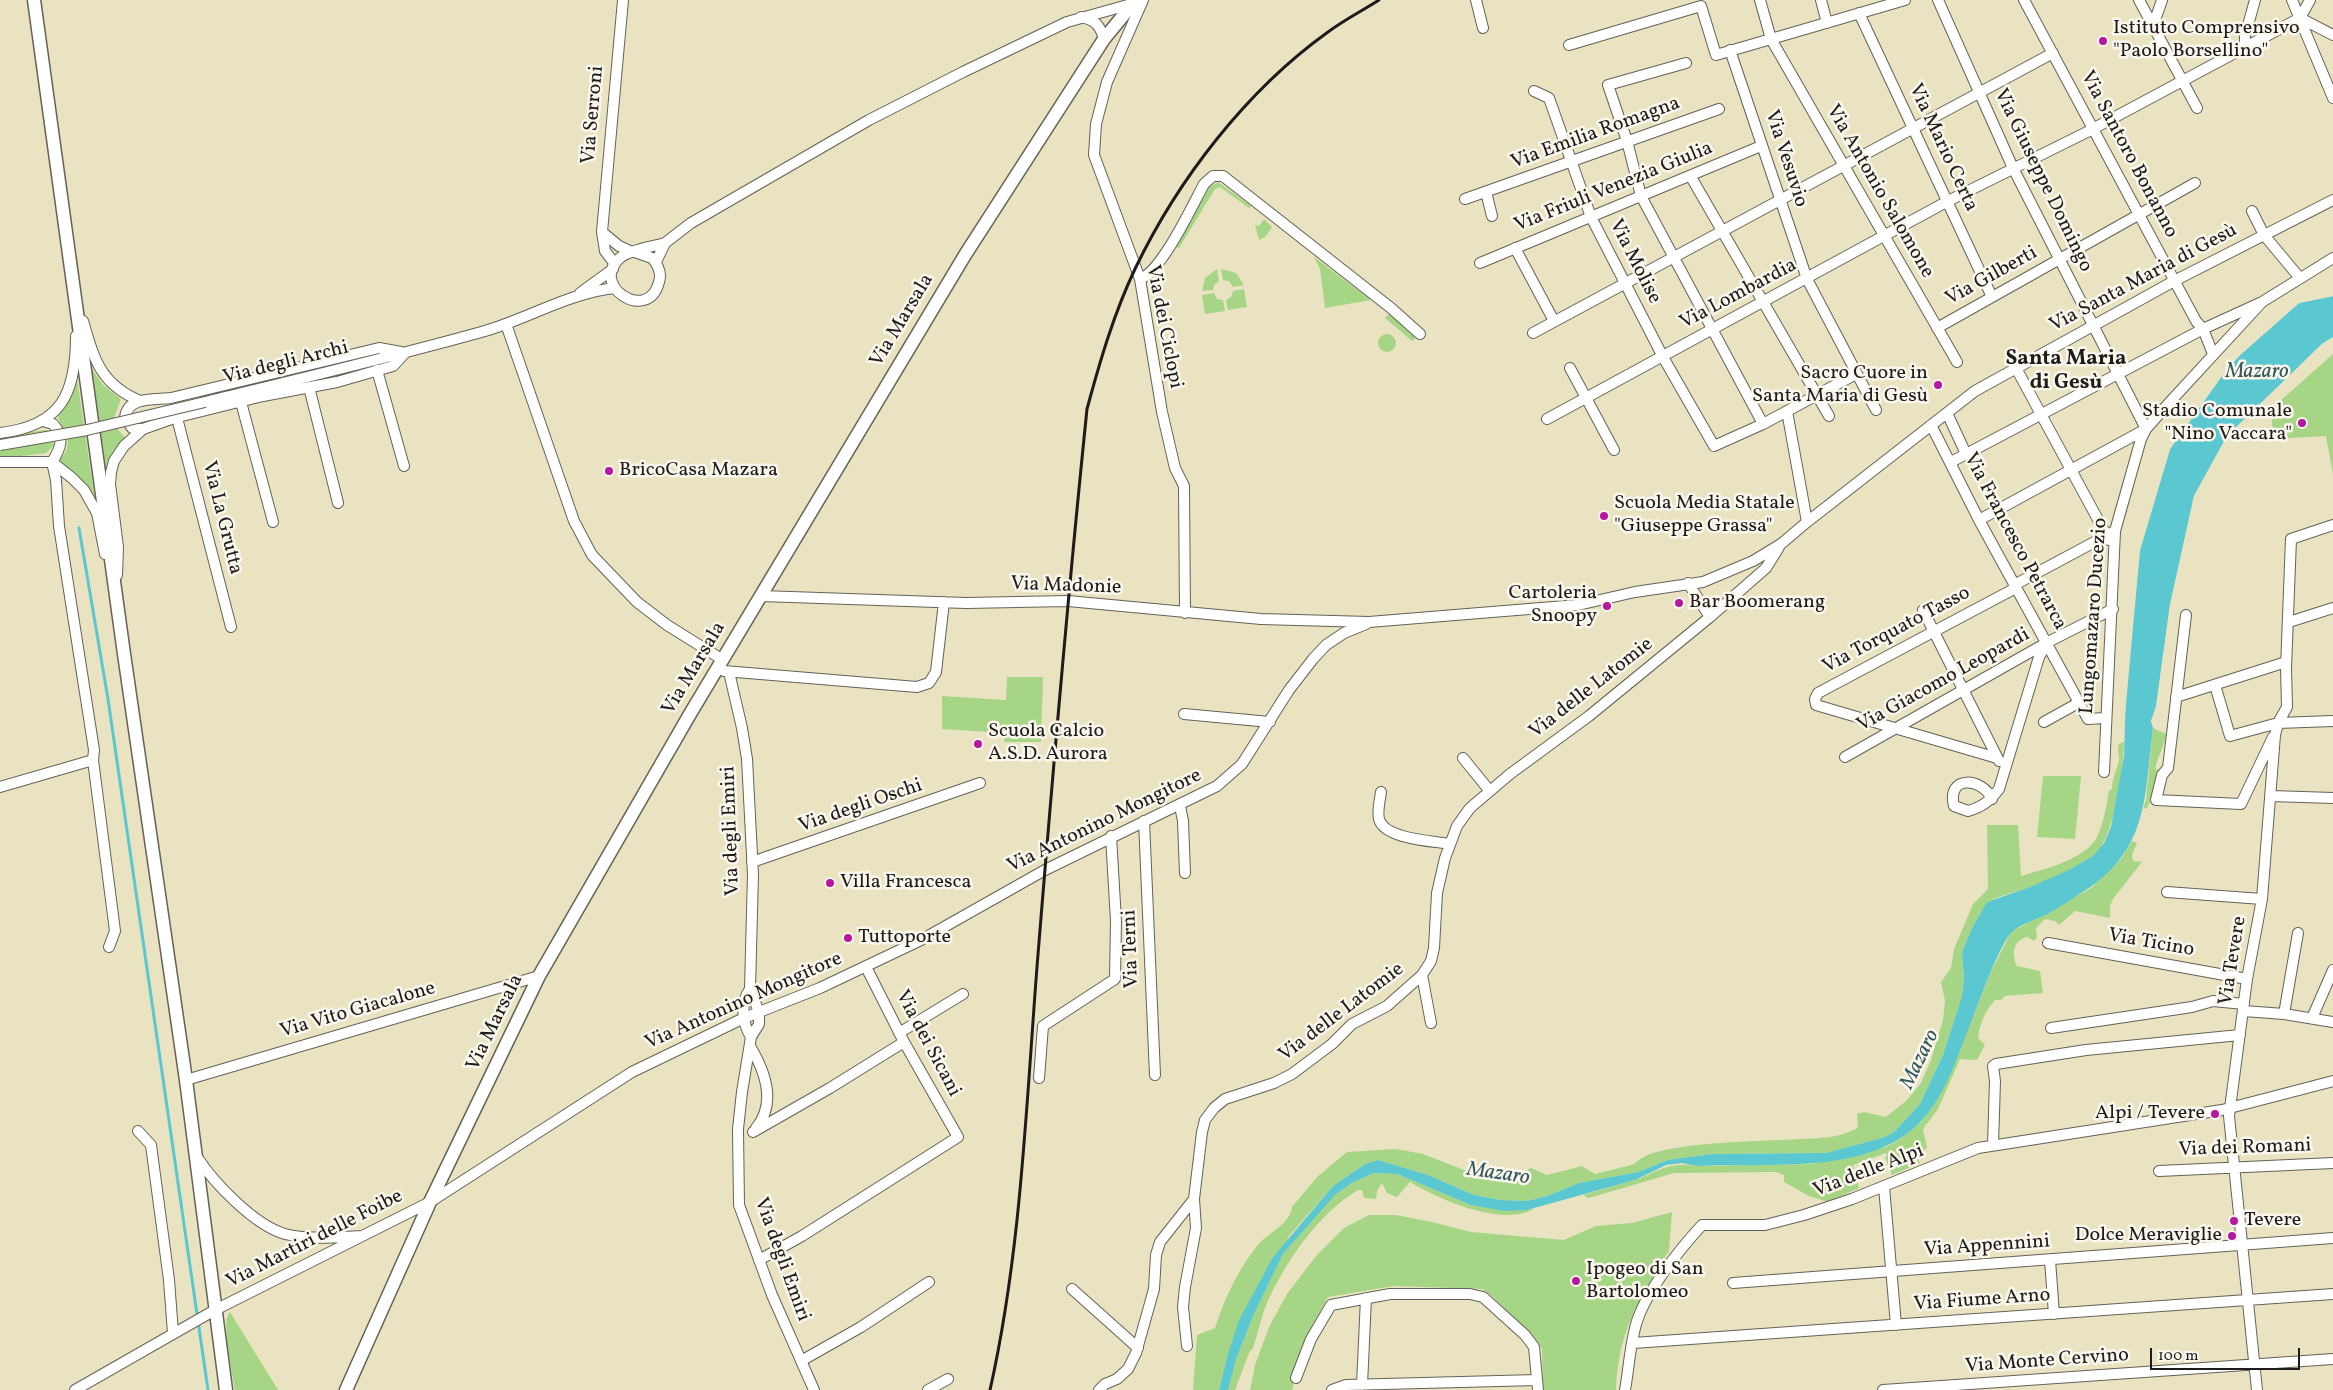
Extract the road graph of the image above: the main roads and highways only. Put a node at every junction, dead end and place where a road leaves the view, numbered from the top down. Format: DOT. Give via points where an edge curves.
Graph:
graph roads {
  1 [pos="34,0"];
  2 [pos="1133,2"];
  3 [pos="226,1390"];
  4 [pos="346,1390"];
  1 -- 3 [label="main road" via="186,1080"];
  2 -- 4 [label="main road, Via Marsala" via="1104,39 965,255 539,976 430,1202"];
}
